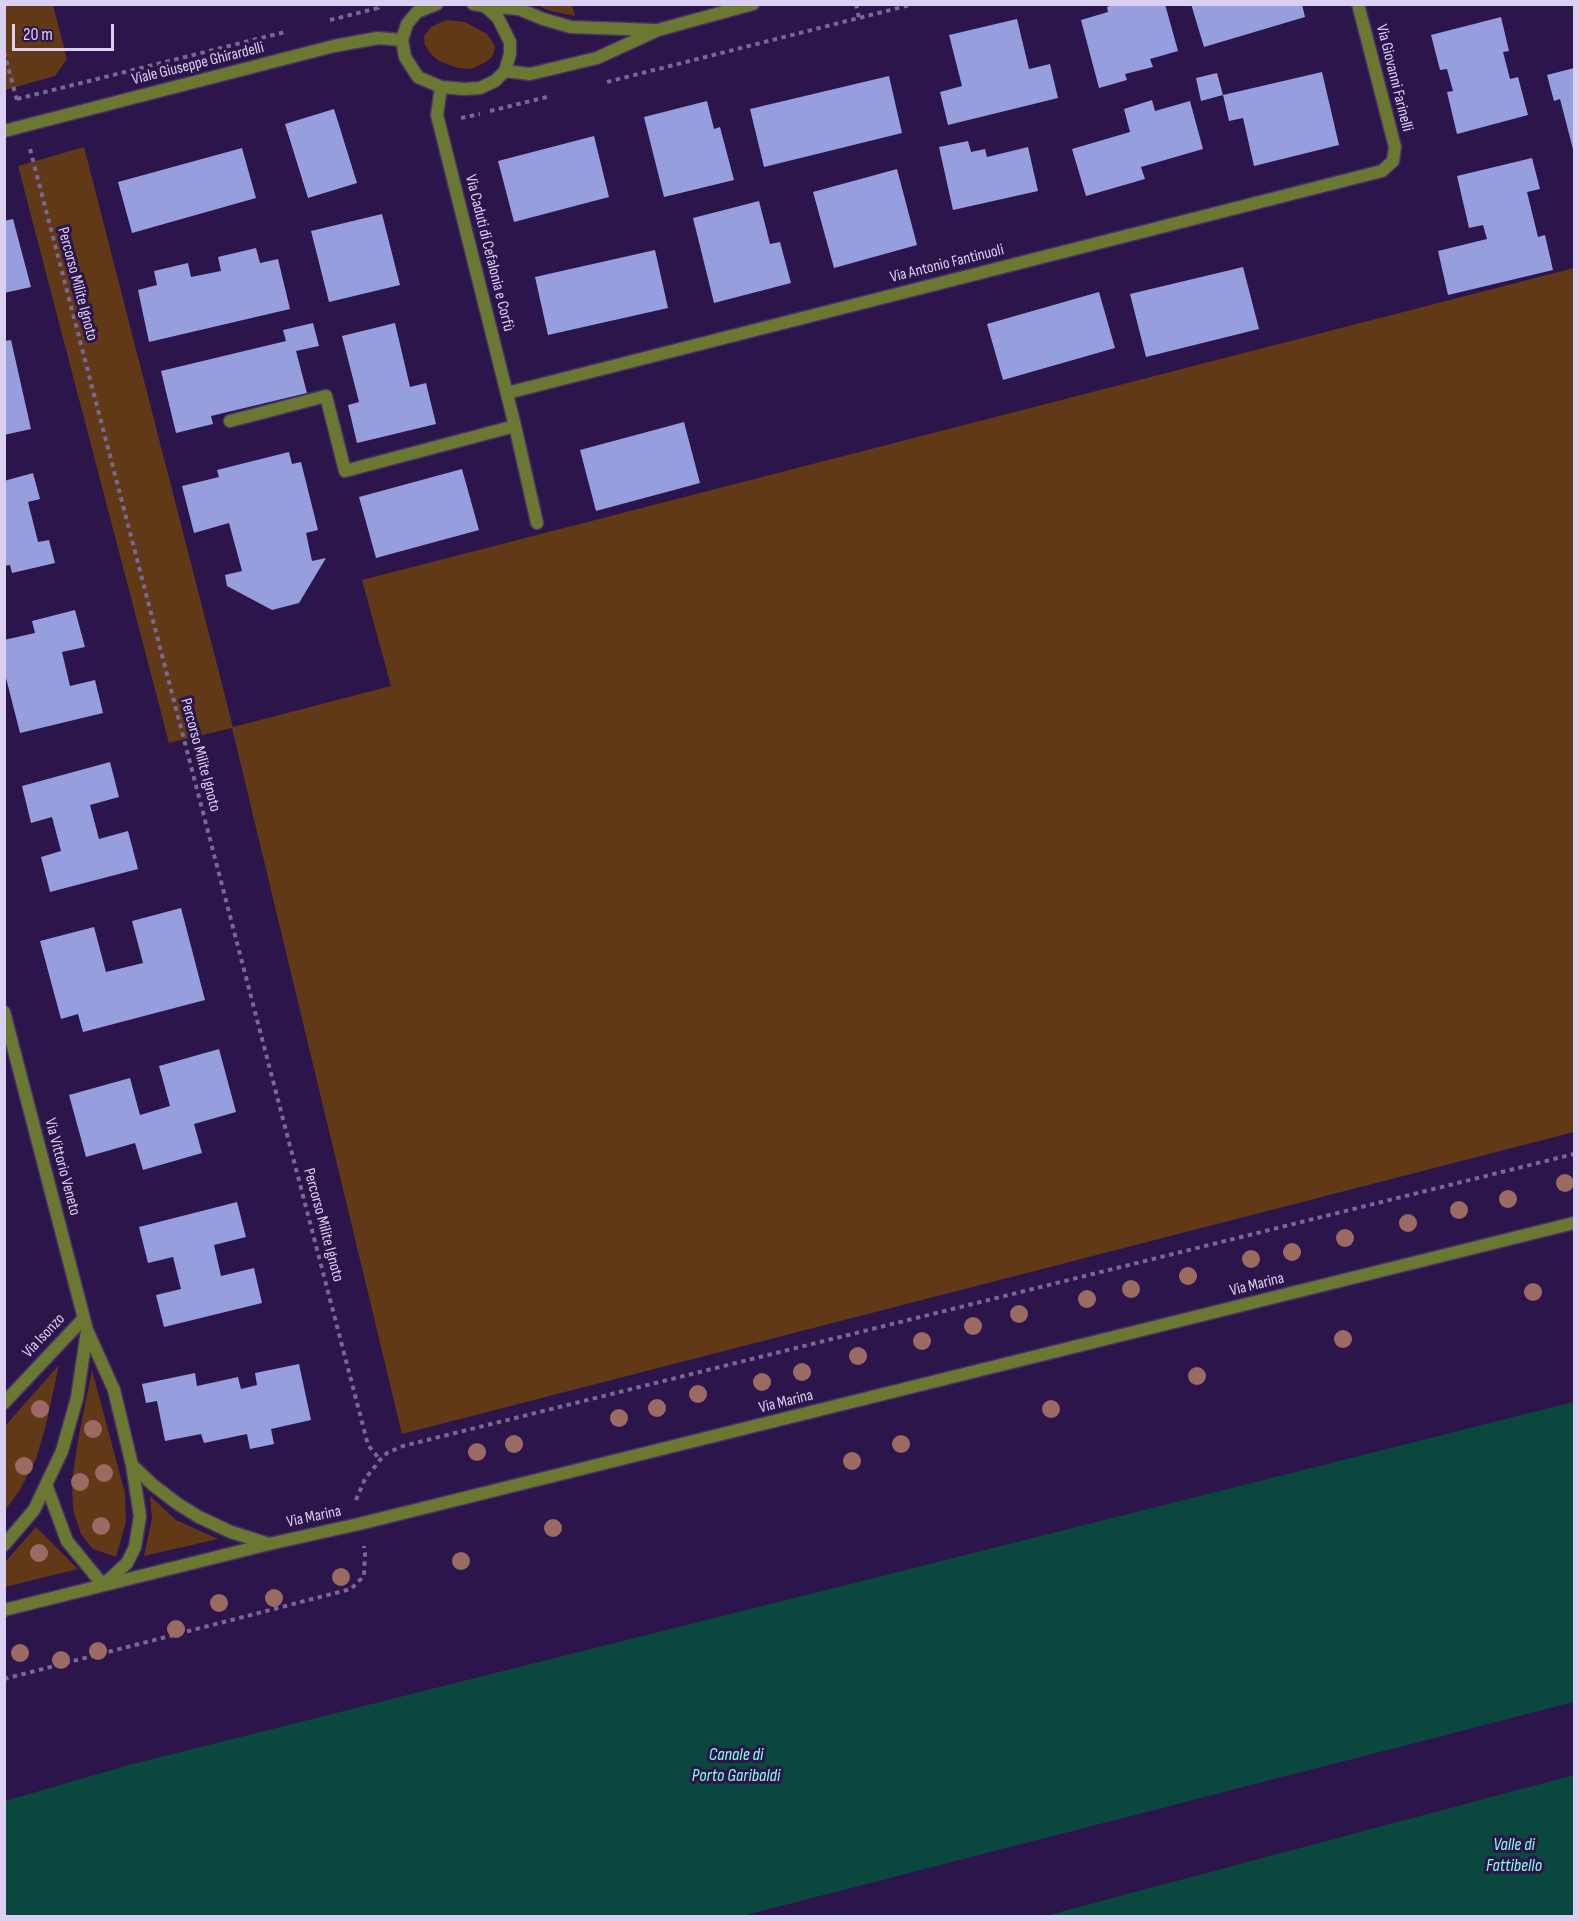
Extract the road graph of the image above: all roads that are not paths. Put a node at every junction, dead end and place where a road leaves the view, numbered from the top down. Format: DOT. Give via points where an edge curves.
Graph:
graph roads {
  1 [pos="436,4"];
  2 [pos="753,4"];
  3 [pos="1358,4"];
  4 [pos="479,5"];
  5 [pos="414,8"];
  6 [pos="658,30"];
  7 [pos="402,40"];
  8 [pos="505,71"];
  9 [pos="441,87"];
  10 [pos="4,131"];
  11 [pos="1393,160"];
  12 [pos="507,393"];
  13 [pos="230,421"];
  14 [pos="515,426"];
  15 [pos="537,523"];
  16 [pos="4,1012"];
  17 [pos="1575,1223"];
  18 [pos="84,1318"];
  19 [pos="87,1330"];
  20 [pos="4,1404"];
  21 [pos="132,1465"];
  22 [pos="47,1486"];
  23 [pos="269,1544"];
  24 [pos="4,1545"];
  25 [pos="103,1585"];
  26 [pos="4,1610"];
  1 -- 5 [label="street"];
  2 -- 6 [label="street"];
  3 -- 11 [label="street, Via Giovanni Farinelli" via="1395,147"];
  4 -- 6 [label="street" via="519,9 571,27"];
  4 -- 8 [label="street" via="498,18 510,42"];
  5 -- 7 [label="street"];
  6 -- 8 [label="street" via="597,58 530,74"];
  7 -- 9 [label="street" via="405,57 418,76"];
  7 -- 10 [label="street, Viale Giuseppe Ghirardelli" via="378,38 334,46"];
  8 -- 9 [label="street" via="480,88"];
  9 -- 12 [label="street, Via Caduti di Cefalonia e Corfù" via="438,115"];
  11 -- 12 [label="street, Via Antonio Fantinuoli" via="1382,171"];
  12 -- 14 [label="street, Via Caduti di Cefalonia e Corfù"];
  13 -- 14 [label="street" via="326,396 345,471"];
  14 -- 15 [label="street, Via Caduti di Cefalonia e Corfù"];
  16 -- 18 [label="street, Via Vittorio Veneto"];
  17 -- 23 [label="street, Via Marina"];
  18 -- 19 [label="street, Via Vittorio Veneto"];
  18 -- 20 [label="street, Via Isonzo"];
  19 -- 21 [label="street, Via Vittorio Veneto" via="114,1390"];
  19 -- 22 [label="street, Via Vittorio Veneto" via="77,1398"];
  21 -- 23 [label="street" via="199,1517"];
  21 -- 25 [label="street, Via Vittorio Veneto" via="140,1516 135,1547 128,1563"];
  22 -- 24 [label="street, Via Vittorio Veneto" via="34,1510"];
  22 -- 25 [label="street" via="67,1541"];
  23 -- 25 [label="street, Via Marina"];
  25 -- 26 [label="street, Via Marina"];
}
